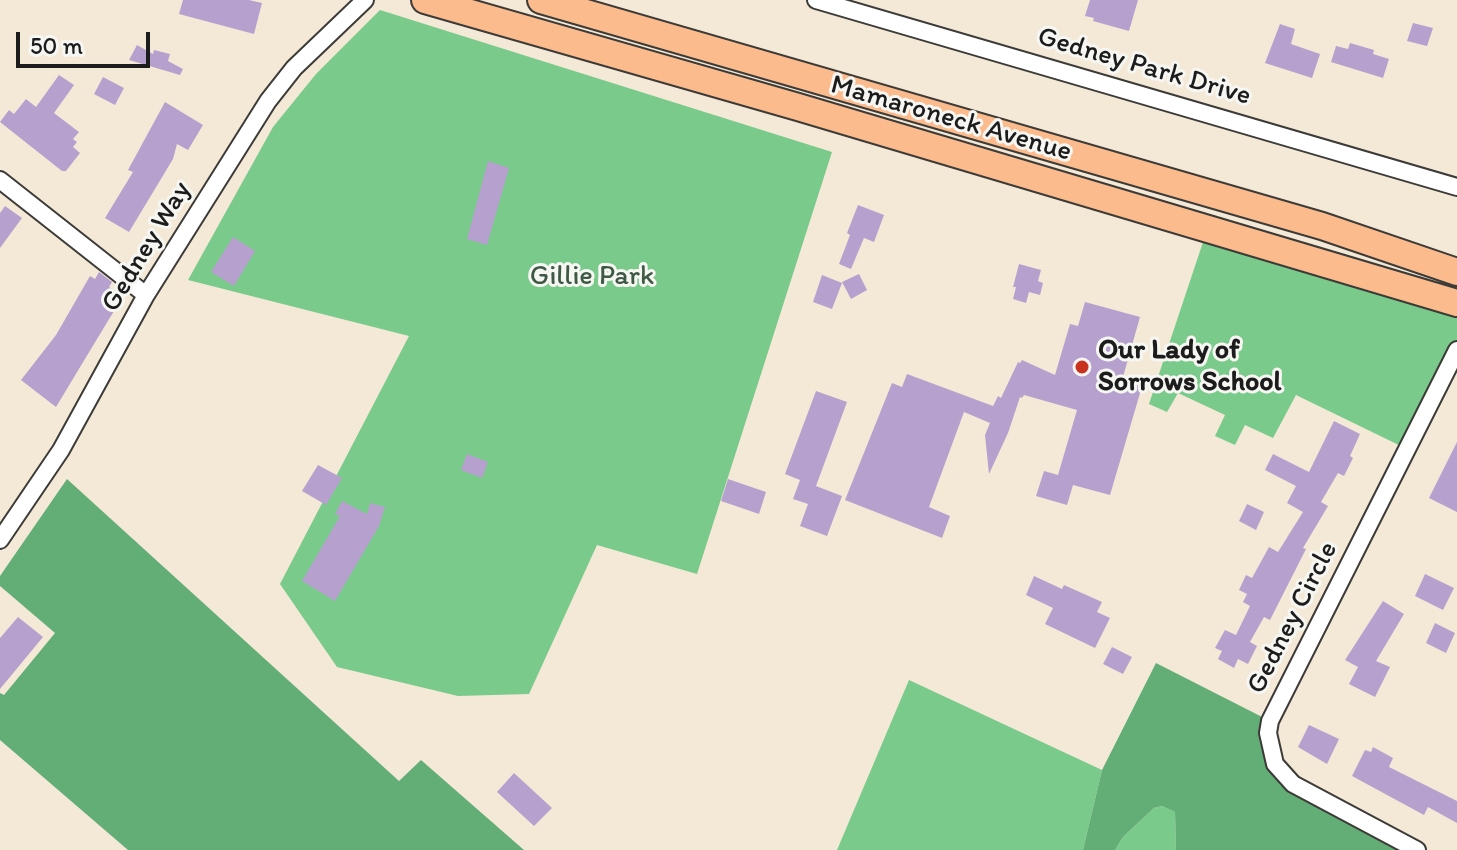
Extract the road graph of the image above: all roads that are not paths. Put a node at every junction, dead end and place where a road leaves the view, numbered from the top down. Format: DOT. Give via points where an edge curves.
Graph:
graph roads {
  1 [pos="365,0"];
  2 [pos="425,0"];
  3 [pos="541,0"];
  4 [pos="816,0"];
  5 [pos="0,180"];
  6 [pos="1457,187"];
  7 [pos="1457,272"];
  8 [pos="146,295"];
  9 [pos="1457,303"];
  10 [pos="1457,350"];
  11 [pos="0,540"];
  12 [pos="1417,850"];
  1 -- 8 [label="street, Gedney Way" via="294,68 268,101"];
  2 -- 9 [label="main road, Mamaroneck Avenue"];
  3 -- 7 [label="main road, Mamaroneck Avenue" via="1322,226"];
  4 -- 6 [label="street, Gedney Park Drive"];
  5 -- 8 [label="street"];
  8 -- 11 [label="street, Gedney Way" via="61,450"];
  10 -- 12 [label="street, Gedney Circle" via="1268,733 1275,764 1293,784"];
}
